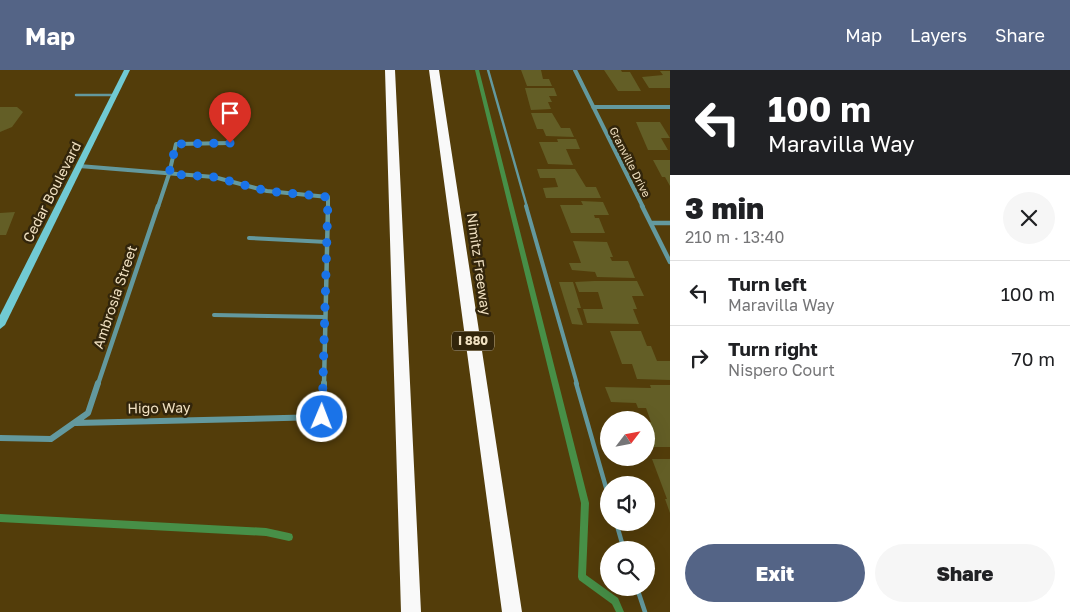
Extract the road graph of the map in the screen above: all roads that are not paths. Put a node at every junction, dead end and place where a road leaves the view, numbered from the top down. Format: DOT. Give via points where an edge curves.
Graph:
graph roads {
  1 [pos="126,70"];
  2 [pos="390,70"];
  3 [pos="434,70"];
  4 [pos="488,70"];
  5 [pos="575,70"];
  6 [pos="76,95"];
  7 [pos="114,96"];
  8 [pos="593,107"];
  9 [pos="670,107"];
  10 [pos="230,143"];
  11 [pos="79,166"];
  12 [pos="169,174"];
  13 [pos="651,222"];
  14 [pos="670,223"];
  15 [pos="249,238"];
  16 [pos="326,242"];
  17 [pos="670,262"];
  18 [pos="214,315"];
  19 [pos="325,317"];
  20 [pos="0,324"];
  21 [pos="76,423"];
  22 [pos="0,438"];
  23 [pos="603,476"];
  24 [pos="639,596"];
  25 [pos="411,612"];
  26 [pos="512,612"];
  27 [pos="645,612"];
  1 -- 7 [label="main road, Cedar Boulevard"];
  2 -- 25 [label="highway"];
  3 -- 26 [label="highway, Nimitz Freeway / I 880"];
  4 -- 23 [label="lane"];
  5 -- 8 [label="street, Granville Drive"];
  6 -- 7 [label="lane"];
  7 -- 11 [label="main road, Cedar Boulevard"];
  8 -- 9 [label="street"];
  8 -- 13 [label="street, Granville Drive"];
  10 -- 12 [label="street, Ambrosia Street" via="176,144"];
  11 -- 12 [label="street"];
  11 -- 20 [label="main road, Cedar Boulevard"];
  12 -- 16 [label="street" via="214,177 267,191 328,197"];
  12 -- 21 [label="street, Ambrosia Street" via="88,413"];
  13 -- 14 [label="street"];
  13 -- 17 [label="street, Granville Drive"];
  15 -- 16 [label="lane"];
  16 -- 19 [label="street"];
  18 -- 19 [label="lane"];
  19 -- 21 [label="street, Higo Way" via="322,417"];
  21 -- 22 [label="street" via="51,439"];
  24 -- 27 [label="lane"];
}
